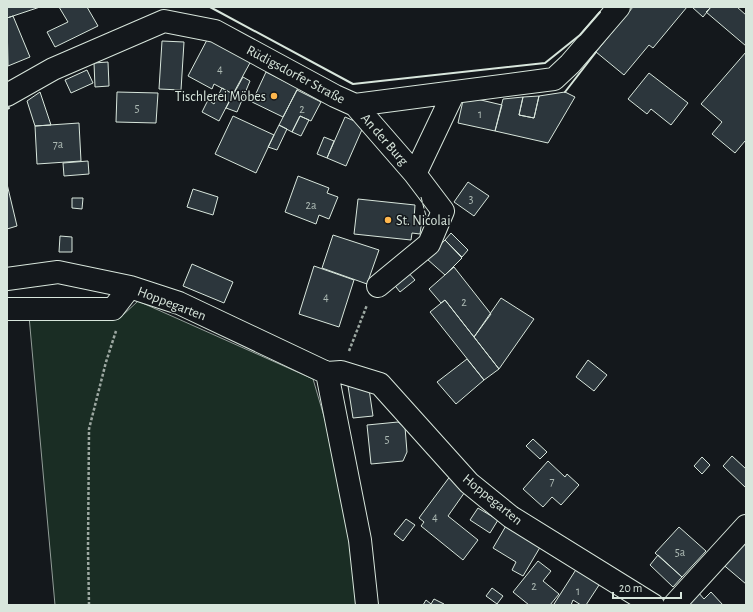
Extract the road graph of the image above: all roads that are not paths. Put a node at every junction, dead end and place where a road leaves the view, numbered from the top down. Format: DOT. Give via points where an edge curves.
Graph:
graph roads {
  1 [pos="619,7"];
  2 [pos="454,92"];
  3 [pos="7,95"];
  4 [pos="355,105"];
  5 [pos="415,174"];
  6 [pos="7,279"];
  7 [pos="378,286"];
  8 [pos="130,287"];
  9 [pos="7,309"];
  10 [pos="334,372"];
  11 [pos="746,526"];
  12 [pos="368,605"];
  13 [pos="653,605"];
  14 [pos="674,605"];
  1 -- 2 [label="street, Rüdigsdorfer Straße" via="554,79"];
  2 -- 4 [label="street, Rüdigsdorfer Straße"];
  2 -- 5 [label="street, An der Burg"];
  3 -- 4 [label="street, Rüdigsdorfer Straße" via="53,69 164,21 215,31"];
  4 -- 5 [label="street, An der Burg"];
  5 -- 7 [label="street, An der Burg" via="443,211 429,244"];
  6 -- 8 [label="street, Hoppegarten" via="58,272"];
  8 -- 9 [label="street" via="113,309"];
  8 -- 10 [label="street, Hoppegarten" via="179,303"];
  10 -- 12 [label="street"];
  10 -- 13 [label="street, Hoppegarten" via="380,384 469,483 511,517"];
  11 -- 14 [label="street"];
}
